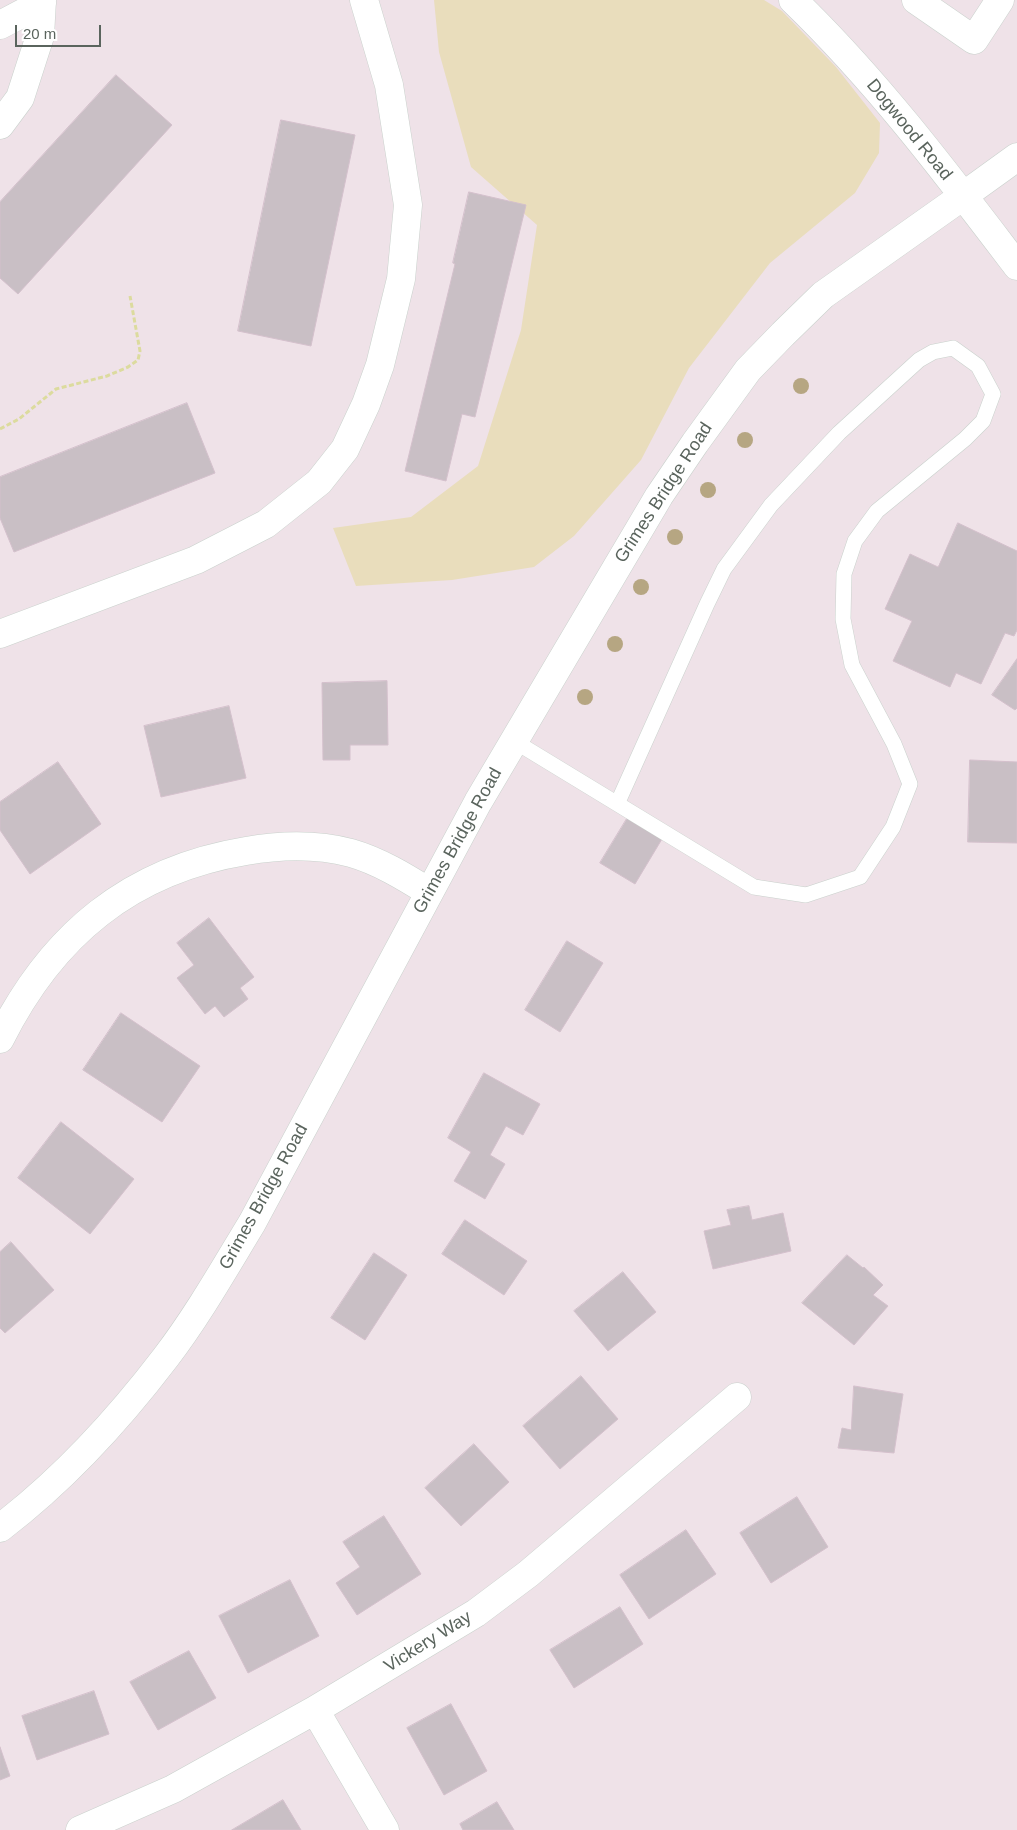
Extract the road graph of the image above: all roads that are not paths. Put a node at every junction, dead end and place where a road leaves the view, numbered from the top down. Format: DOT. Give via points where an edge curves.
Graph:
graph roads {
  1 [pos="364,0"];
  2 [pos="793,0"];
  3 [pos="916,0"];
  4 [pos="1000,0"];
  5 [pos="42,2"];
  6 [pos="0,25"];
  7 [pos="0,125"];
  8 [pos="1017,157"];
  9 [pos="964,196"];
  10 [pos="1017,266"];
  11 [pos="0,634"];
  12 [pos="514,741"];
  13 [pos="618,802"];
  14 [pos="429,892"];
  15 [pos="0,1038"];
  16 [pos="737,1397"];
  17 [pos="0,1528"];
  18 [pos="315,1710"];
  19 [pos="80,1830"];
  20 [pos="385,1830"];
  1 -- 11 [label="street" via="389,85 408,205 401,279 380,366 344,449 319,482 266,524 196,560"];
  2 -- 9 [label="street, Dogwood Road" via="863,74"];
  3 -- 4 [label="street" via="974,40"];
  5 -- 6 [label="street"];
  5 -- 7 [label="street" via="40,36 20,98"];
  8 -- 9 [label="street, Grimes Bridge Road"];
  9 -- 10 [label="street, Dogwood Road"];
  9 -- 12 [label="street, Grimes Bridge Road" via="823,295 748,370 659,496"];
  12 -- 13 [label="lane"];
  12 -- 14 [label="street, Grimes Bridge Road"];
  13 -- 13 [label="lane" via="754,887 806,895 860,877 893,827 910,784 894,744 852,665 843,619 844,574 855,541 877,511 983,421 993,394 978,366 953,348 933,352 919,360 839,433 771,505 724,569"];
  14 -- 15 [label="street" via="391,869 351,853 312,846 270,847 182,866 141,884 98,913 63,945 32,983"];
  14 -- 17 [label="street, Grimes Bridge Road" via="252,1223 211,1292 167,1356 114,1422 60,1476"];
  16 -- 18 [label="street, Vickery Way" via="528,1574 427,1643"];
  18 -- 19 [label="street, Vickery Way" via="173,1789"];
  18 -- 20 [label="street"];
}
